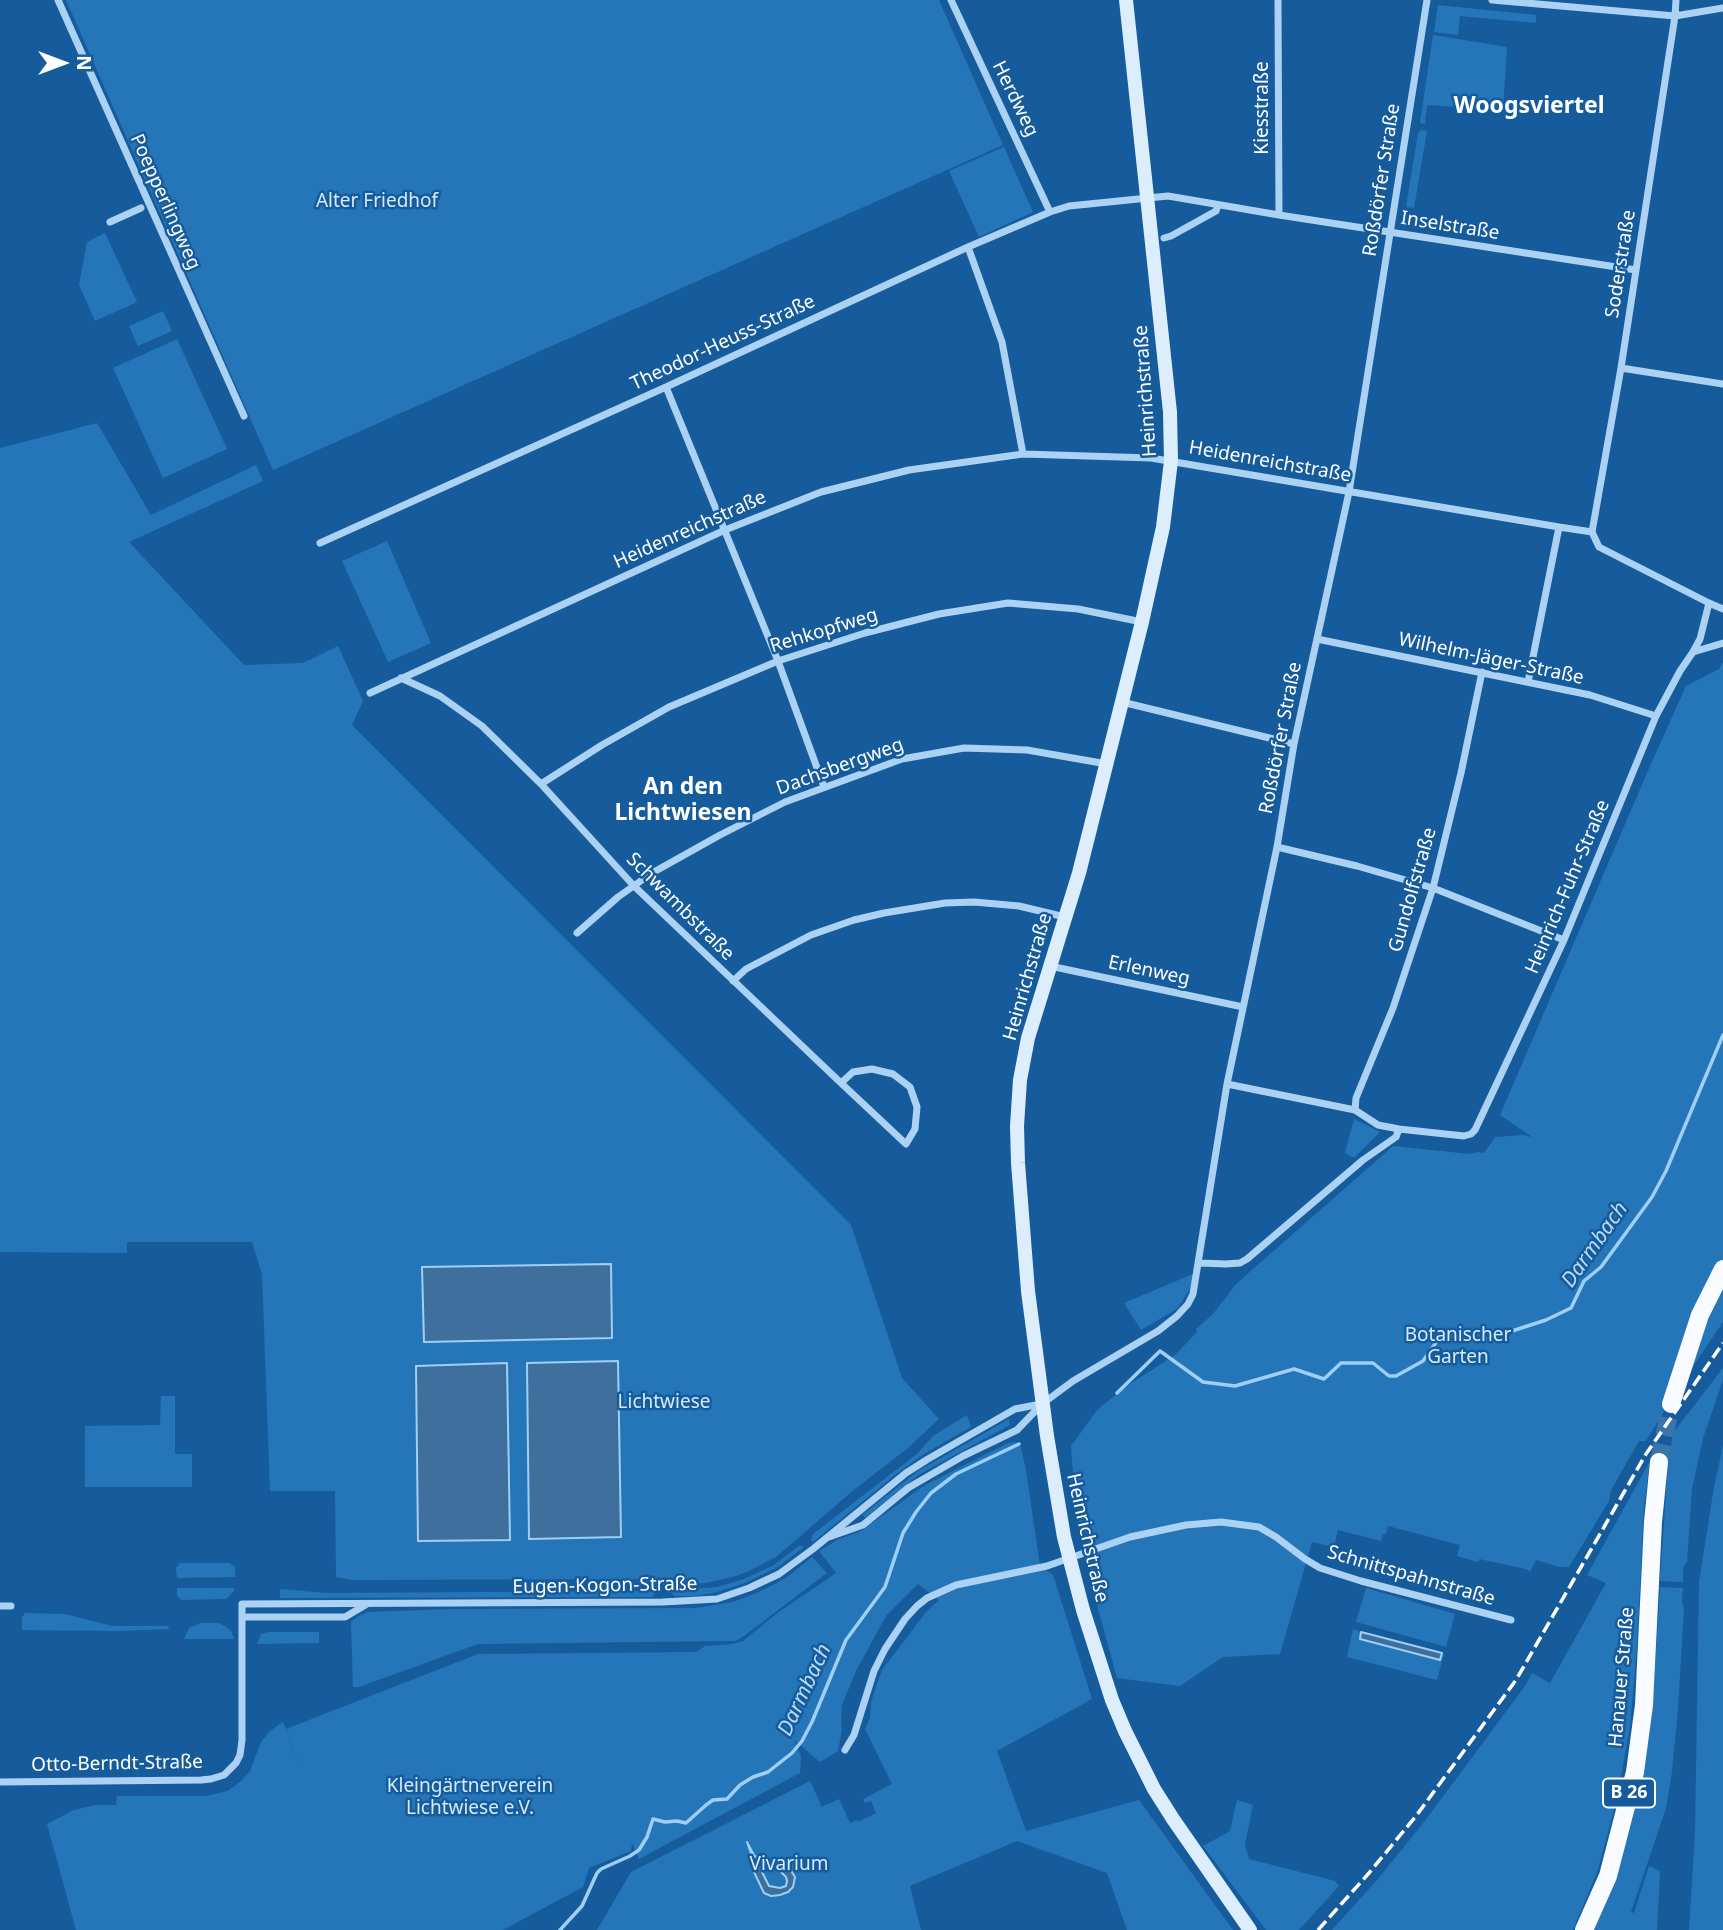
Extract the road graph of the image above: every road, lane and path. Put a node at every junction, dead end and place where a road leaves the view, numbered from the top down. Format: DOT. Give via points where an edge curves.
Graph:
graph roads {
  1 [pos="58,0"];
  2 [pos="951,0"];
  3 [pos="1126,0"];
  4 [pos="1278,0"];
  5 [pos="1427,0"];
  6 [pos="1492,0"];
  7 [pos="1676,0"];
  8 [pos="1723,8"];
  9 [pos="1675,16"];
  10 [pos="1148,198"];
  11 [pos="1219,205"];
  12 [pos="141,208"];
  13 [pos="1051,212"];
  14 [pos="1279,215"];
  15 [pos="110,222"];
  16 [pos="1390,233"];
  17 [pos="1164,238"];
  18 [pos="968,247"];
  19 [pos="1636,271"];
  20 [pos="1621,368"];
  21 [pos="1723,384"];
  22 [pos="666,387"];
  23 [pos="244,416"];
  24 [pos="1023,454"];
  25 [pos="1171,461"];
  26 [pos="1349,492"];
  27 [pos="1559,527"];
  28 [pos="725,530"];
  29 [pos="1592,532"];
  30 [pos="320,543"];
  31 [pos="1709,603"];
  32 [pos="1723,608"];
  33 [pos="1142,622"];
  34 [pos="1317,639"];
  35 [pos="1723,643"];
  36 [pos="1693,652"];
  37 [pos="778,661"];
  38 [pos="1482,672"];
  39 [pos="401,678"];
  40 [pos="1528,682"];
  41 [pos="370,693"];
  42 [pos="1122,702"];
  43 [pos="1656,716"];
  44 [pos="1294,744"];
  45 [pos="1107,764"];
  46 [pos="541,784"];
  47 [pos="824,787"];
  48 [pos="1277,847"];
  49 [pos="634,886"];
  50 [pos="1433,888"];
  51 [pos="1065,917"];
  52 [pos="577,933"];
  53 [pos="1564,940"];
  54 [pos="1049,966"];
  55 [pos="733,981"];
  56 [pos="1243,1007"];
  57 [pos="841,1083"];
  58 [pos="1227,1084"];
  59 [pos="1355,1110"];
  60 [pos="1399,1129"];
  61 [pos="1199,1263"];
  62 [pos="1723,1269"];
  63 [pos="1042,1404"];
  64 [pos="1671,1404"];
  65 [pos="1659,1462"];
  66 [pos="826,1538"];
  67 [pos="1068,1560"];
  68 [pos="242,1604"];
  69 [pos="368,1604"];
  70 [pos="0,1606"];
  71 [pos="12,1606"];
  72 [pos="242,1617"];
  73 [pos="1511,1620"];
  74 [pos="845,1750"];
  75 [pos="0,1782"];
  76 [pos="1250,1930"];
  77 [pos="1584,1930"];
  1 -- 23 [label="street, Poepperlingweg"];
  2 -- 13 [label="street, Herdweg"];
  3 -- 10 [label="main road, Heinrichstraße"];
  4 -- 14 [label="street, Kiesstraße"];
  5 -- 16 [label="street, Roßdörfer Straße"];
  6 -- 9 [label="street"];
  7 -- 9 [label="street, Soderstraße"];
  8 -- 9 [label="street"];
  9 -- 19 [label="street, Soderstraße"];
  10 -- 11 [label="street, Inselstraße" via="1168,196"];
  10 -- 13 [label="street, Theodor-Heuss-Straße"];
  10 -- 25 [label="main road, Heinrichstraße"];
  11 -- 14 [label="street, Inselstraße"];
  11 -- 17 [label="street" via="1216,211"];
  12 -- 15 [label="street"];
  13 -- 18 [label="street, Theodor-Heuss-Straße"];
  14 -- 16 [label="street, Inselstraße"];
  16 -- 19 [label="street, Inselstraße"];
  16 -- 26 [label="street, Roßdörfer Straße"];
  18 -- 22 [label="street, Theodor-Heuss-Straße"];
  18 -- 24 [label="street" via="1002,342"];
  19 -- 20 [label="street, Soderstraße"];
  20 -- 21 [label="street"];
  20 -- 29 [label="street, Soderstraße"];
  22 -- 28 [label="street"];
  22 -- 30 [label="street, Theodor-Heuss-Straße"];
  24 -- 25 [label="street, Heidenreichstraße"];
  24 -- 28 [label="street, Heidenreichstraße" via="909,470 821,492"];
  25 -- 26 [label="street, Heidenreichstraße"];
  25 -- 33 [label="main road, Heinrichstraße" via="1163,527"];
  26 -- 27 [label="street, Heidenreichstraße"];
  26 -- 34 [label="street, Roßdörfer Straße"];
  27 -- 29 [label="street, Heidenreichstraße"];
  27 -- 40 [label="street"];
  28 -- 37 [label="street"];
  28 -- 39 [label="street, Heidenreichstraße"];
  29 -- 31 [label="street" via="1599,547"];
  31 -- 32 [label="street"];
  31 -- 36 [label="street, Heinrich-Fuhr-Straße"];
  33 -- 37 [label="street, Rehkopfweg" via="1079,608 1008,603 939,614"];
  33 -- 42 [label="main road, Heinrichstraße"];
  34 -- 38 [label="street, Wilhelm-Jäger-Straße"];
  34 -- 44 [label="street, Roßdörfer Straße"];
  35 -- 36 [label="street"];
  36 -- 43 [label="street, Heinrich-Fuhr-Straße"];
  37 -- 46 [label="street, Rehkopfweg" via="669,707"];
  37 -- 47 [label="street"];
  38 -- 40 [label="street, Wilhelm-Jäger-Straße"];
  38 -- 50 [label="street, Gundolfstraße"];
  39 -- 41 [label="street, Heidenreichstraße"];
  39 -- 46 [label="street, Schwambstraße" via="440,695 482,726"];
  40 -- 43 [label="street, Wilhelm-Jäger-Straße"];
  42 -- 44 [label="street"];
  42 -- 45 [label="main road, Heinrichstraße"];
  43 -- 53 [label="street, Heinrich-Fuhr-Straße"];
  44 -- 48 [label="street, Roßdörfer Straße"];
  45 -- 47 [label="street, Dachsbergweg" via="1027,750 964,748 902,759"];
  45 -- 51 [label="main road, Heinrichstraße"];
  46 -- 49 [label="street, Schwambstraße"];
  47 -- 49 [label="street, Dachsbergweg" via="731,829"];
  48 -- 50 [label="street"];
  48 -- 56 [label="street, Roßdörfer Straße"];
  49 -- 52 [label="street, Dachsbergweg"];
  49 -- 55 [label="street, Schwambstraße"];
  50 -- 53 [label="street"];
  50 -- 59 [label="street, Gundolfstraße"];
  51 -- 54 [label="main road, Heinrichstraße"];
  51 -- 55 [label="street" via="996,902 914,907 811,935"];
  53 -- 60 [label="street, Heinrich-Fuhr-Straße" via="1471,1135"];
  54 -- 56 [label="street, Erlenweg"];
  54 -- 63 [label="main road, Heinrichstraße" via="1028,1038 1017,1126 1027,1279"];
  55 -- 57 [label="street, Schwambstraße"];
  56 -- 58 [label="street, Roßdörfer Straße"];
  57 -- 57 [label="street, Schwambstraße" via="846,1088 906,1144 915,1129 917,1107 910,1087 893,1074 872,1069 853,1072"];
  58 -- 59 [label="street"];
  58 -- 61 [label="street, Roßdörfer Straße"];
  59 -- 60 [label="street" via="1378,1125"];
  60 -- 61 [label="street" via="1247,1259"];
  61 -- 63 [label="street, Roßdörfer Straße" via="1194,1294 1177,1316"];
  62 -- 64 [label="main road" via="1698,1322"];
  63 -- 66 [label="street, Eugen-Kogon-Straße" via="1015,1409 928,1459"];
  63 -- 66 [label="street, Eugen-Kogon-Straße" via="1017,1430 908,1489 863,1525"];
  63 -- 67 [label="main road, Heinrichstraße"];
  65 -- 77 [label="main road, Hanauer Straße / B 26" via="1644,1705 1635,1772 1608,1876"];
  66 -- 69 [label="street, Eugen-Kogon-Straße" via="779,1574 717,1599"];
  67 -- 73 [label="street, Schnittspahnstraße" via="1130,1536 1186,1524 1259,1527 1320,1568"];
  67 -- 74 [label="street, Schnittspahnstraße" via="956,1585 917,1606 885,1649"];
  67 -- 76 [label="main road, Heinrichstraße" via="1102,1674 1125,1731 1167,1810"];
  68 -- 69 [label="street, Eugen-Kogon-Straße"];
  68 -- 72 [label="street, Otto-Berndt-Straße"];
  69 -- 72 [label="street, Eugen-Kogon-Straße" via="345,1617"];
  70 -- 71 [label="street"];
  72 -- 75 [label="street, Otto-Berndt-Straße" via="243,1740 236,1763 224,1775 201,1780"];
}
